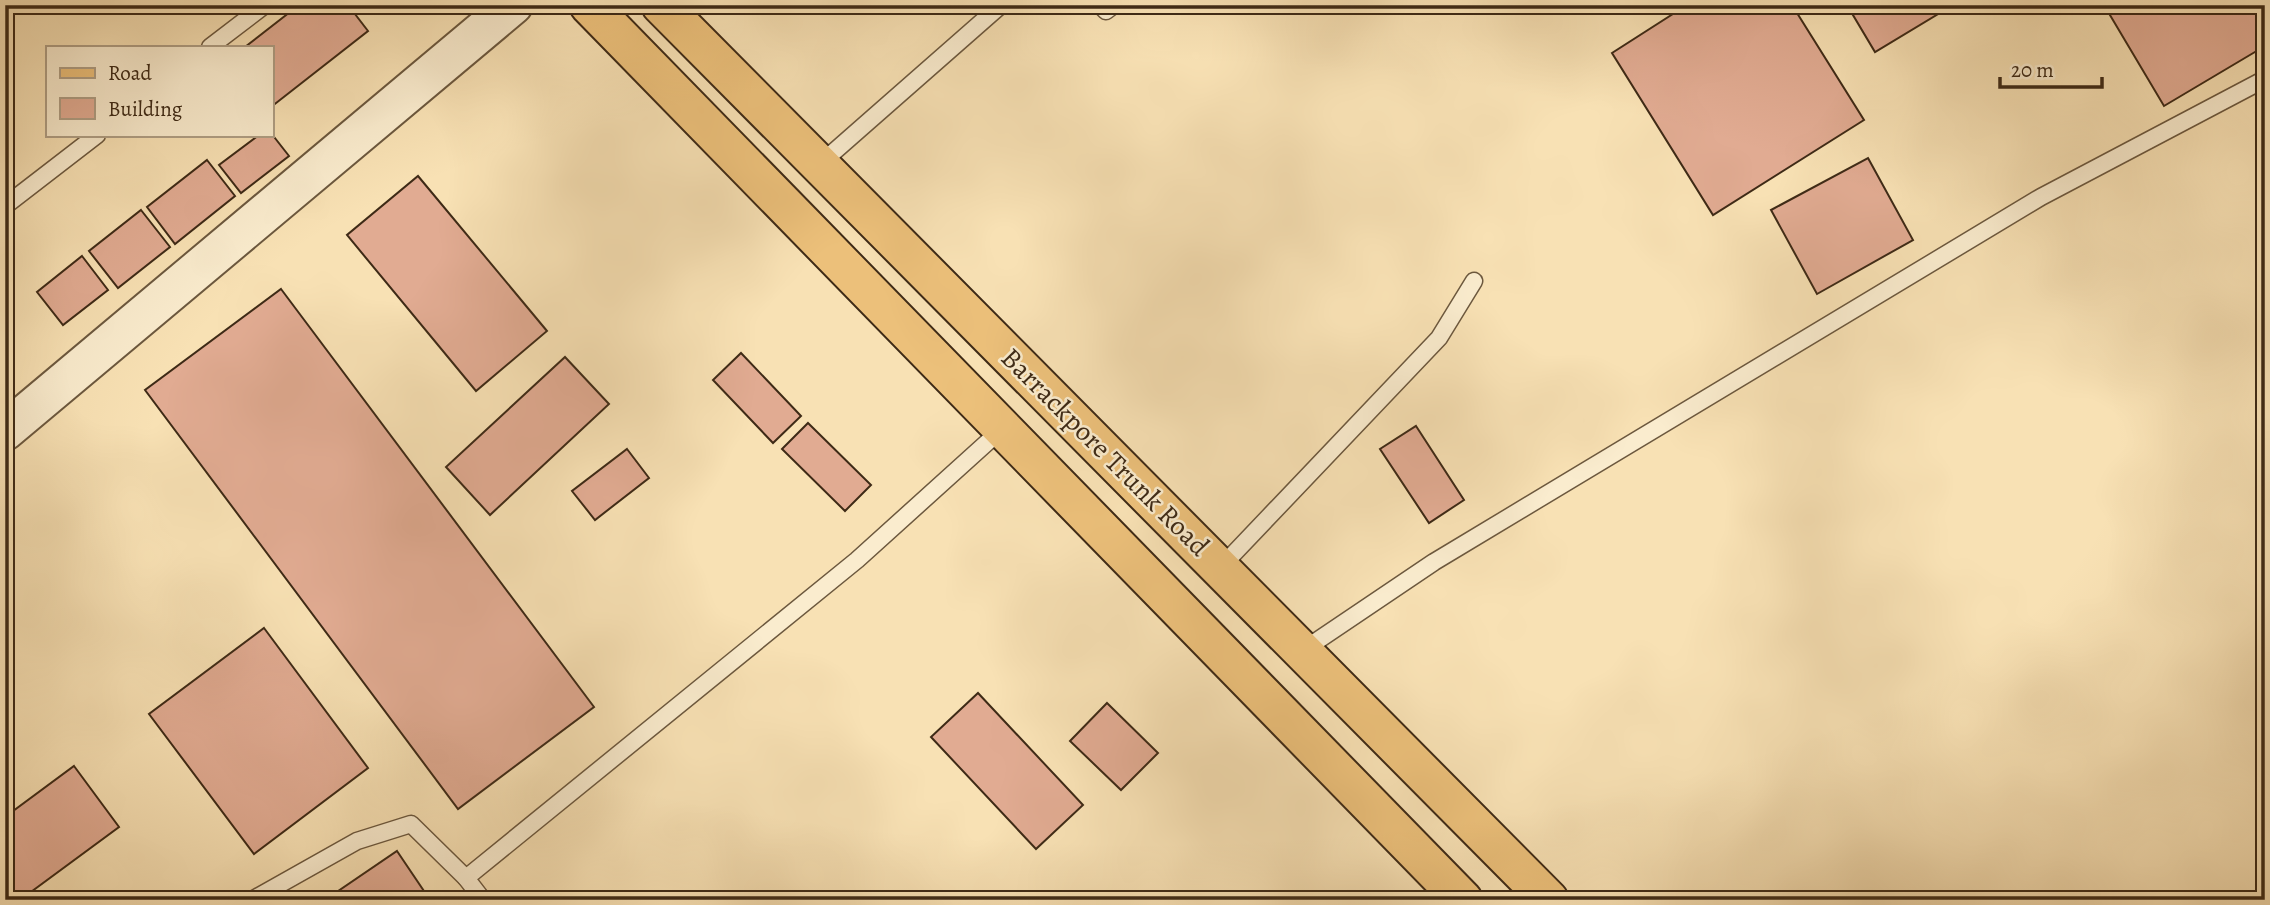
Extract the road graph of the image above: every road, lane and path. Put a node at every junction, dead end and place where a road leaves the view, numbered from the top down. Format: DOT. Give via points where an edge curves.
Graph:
graph roads {
  1 [pos="265,5"];
  2 [pos="513,5"];
  3 [pos="589,5"];
  4 [pos="661,5"];
  5 [pos="1001,5"];
  6 [pos="1100,5"];
  7 [pos="1114,5"];
  8 [pos="211,46"];
  9 [pos="2265,79"];
  10 [pos="96,136"];
  11 [pos="820,164"];
  12 [pos="5,206"];
  13 [pos="1474,281"];
  14 [pos="1002,429"];
  15 [pos="5,431"];
  16 [pos="1220,569"];
  17 [pos="1302,650"];
  18 [pos="467,878"];
  19 [pos="252,900"];
  20 [pos="483,900"];
  21 [pos="1463,900"];
  22 [pos="1549,900"];
  1 -- 8 [label="lane"];
  2 -- 15 [label="street"];
  3 -- 14 [label="main road, Barrackpore Trunk Road"];
  4 -- 11 [label="main road, Barrackpore Trunk Road"];
  5 -- 11 [label="lane"];
  6 -- 7 [label="lane" via="1106,11"];
  9 -- 17 [label="lane" via="2041,197 1434,562"];
  10 -- 12 [label="lane"];
  11 -- 16 [label="main road, Barrackpore Trunk Road"];
  13 -- 16 [label="lane" via="1439,338"];
  14 -- 18 [label="lane" via="857,560"];
  14 -- 21 [label="main road, Barrackpore Trunk Road"];
  16 -- 17 [label="main road, Barrackpore Trunk Road"];
  17 -- 22 [label="main road, Barrackpore Trunk Road"];
  18 -- 19 [label="lane" via="411,824 356,841"];
  18 -- 20 [label="lane"];
}
